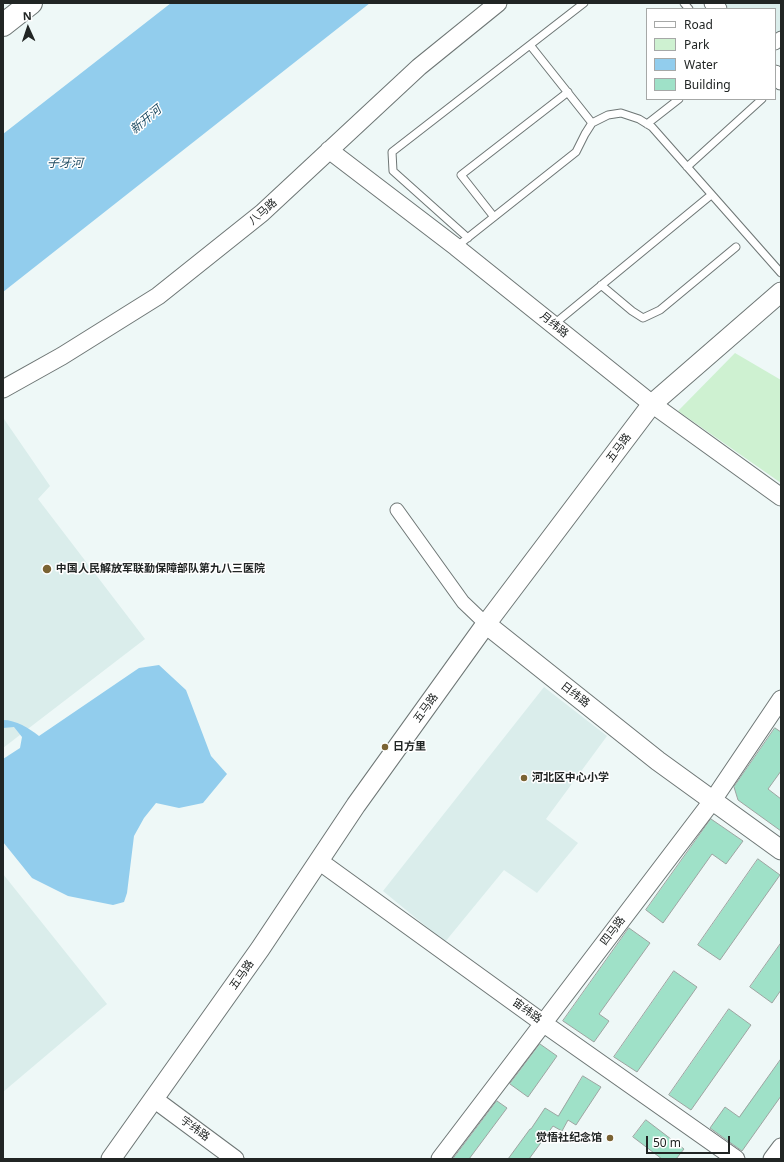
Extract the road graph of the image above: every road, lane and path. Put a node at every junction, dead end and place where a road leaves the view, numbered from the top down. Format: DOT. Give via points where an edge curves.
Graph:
graph roads {
  1 [pos="32,3"];
  2 [pos="498,3"];
  3 [pos="584,3"];
  4 [pos="3,25"];
  5 [pos="530,45"];
  6 [pos="568,92"];
  7 [pos="678,100"];
  8 [pos="761,100"];
  9 [pos="592,123"];
  10 [pos="647,124"];
  11 [pos="329,150"];
  12 [pos="687,167"];
  13 [pos="711,195"];
  14 [pos="494,217"];
  15 [pos="462,243"];
  16 [pos="736,247"];
  17 [pos="781,273"];
  18 [pos="601,286"];
  19 [pos="781,292"];
  20 [pos="553,325"];
  21 [pos="3,389"];
  22 [pos="652,404"];
  23 [pos="781,497"];
  24 [pos="398,510"];
  25 [pos="486,624"];
  26 [pos="781,699"];
  27 [pos="713,800"];
  28 [pos="781,850"];
  29 [pos="319,861"];
  30 [pos="543,1024"];
  31 [pos="154,1099"];
  32 [pos="781,1147"];
  33 [pos="111,1159"];
  34 [pos="235,1159"];
  35 [pos="440,1159"];
  36 [pos="736,1159"];
  37 [pos="772,1159"];
  1 -- 4 [label="highway"];
  2 -- 11 [label="street, 八马路" via="419,66"];
  3 -- 5 [label="lane"];
  5 -- 6 [label="lane"];
  5 -- 15 [label="lane" via="392,152 393,171"];
  6 -- 9 [label="lane"];
  6 -- 14 [label="lane" via="461,175"];
  7 -- 10 [label="lane"];
  8 -- 12 [label="lane"];
  9 -- 10 [label="lane" via="608,115 621,113"];
  9 -- 14 [label="lane" via="576,152"];
  10 -- 12 [label="lane"];
  11 -- 15 [label="street, 月纬路"];
  11 -- 21 [label="street, 八马路" via="262,213 158,296 62,356"];
  12 -- 13 [label="lane"];
  13 -- 17 [label="lane"];
  13 -- 18 [label="lane"];
  14 -- 15 [label="lane"];
  15 -- 20 [label="street, 月纬路"];
  16 -- 18 [label="lane" via="660,310 643,318"];
  18 -- 20 [label="lane"];
  19 -- 22 [label="main road, 五马路"];
  20 -- 22 [label="street, 月纬路"];
  22 -- 23 [label="street, 月纬路"];
  22 -- 25 [label="main road, 五马路"];
  24 -- 25 [label="street, 日纬路" via="463,602"];
  25 -- 27 [label="main road, 日纬路" via="658,761"];
  25 -- 29 [label="main road, 五马路" via="356,805"];
  26 -- 27 [label="street, 四马路"];
  27 -- 28 [label="main road, 日纬路"];
  27 -- 30 [label="street, 四马路"];
  29 -- 30 [label="street, 宙纬路"];
  29 -- 31 [label="main road, 五马路"];
  30 -- 35 [label="street, 四马路"];
  30 -- 36 [label="street, 宙纬路"];
  31 -- 33 [label="main road, 五马路"];
  31 -- 34 [label="street, 宇纬路"];
  32 -- 37 [label="street"];
}
